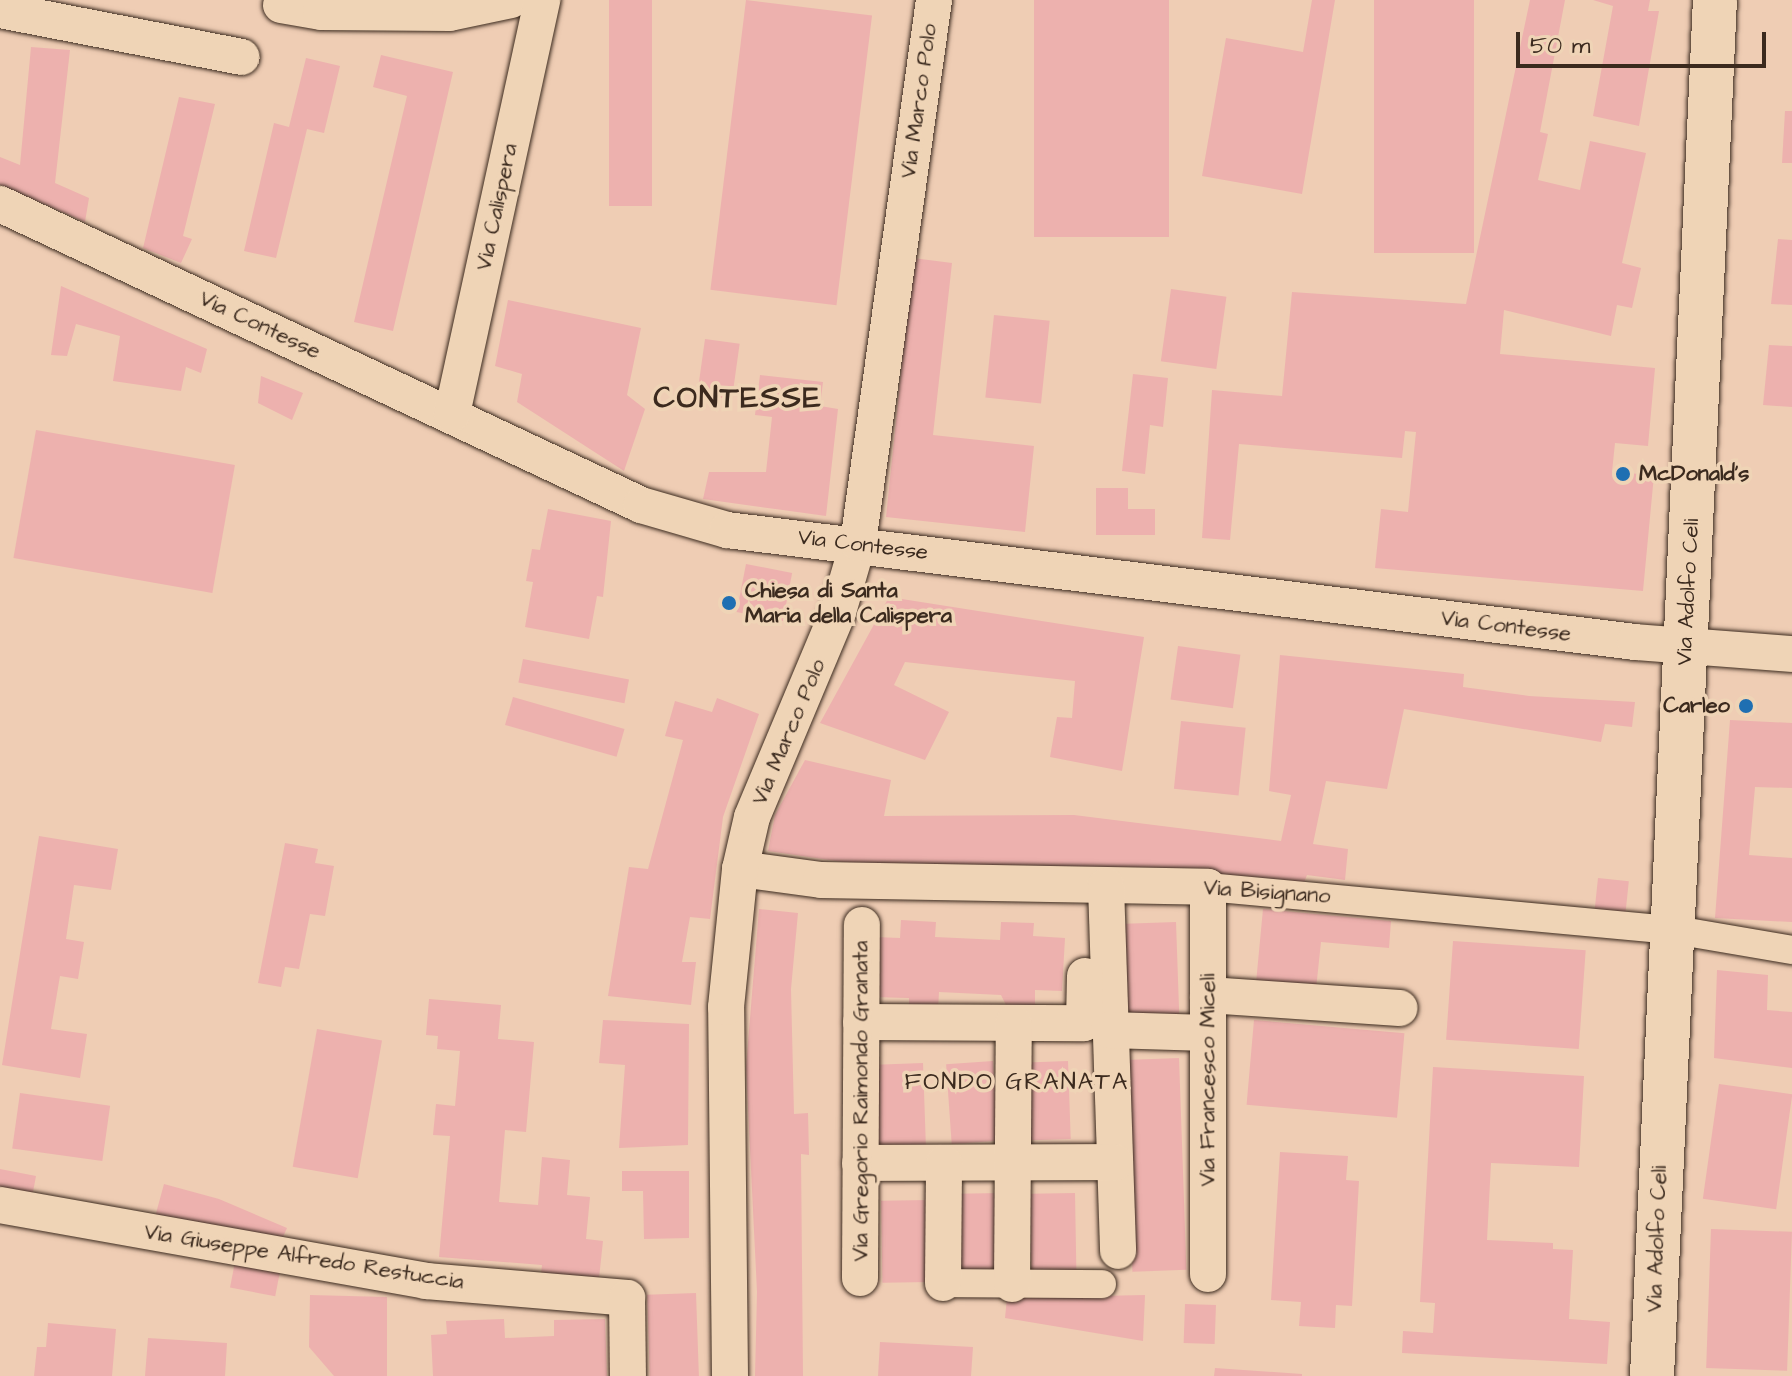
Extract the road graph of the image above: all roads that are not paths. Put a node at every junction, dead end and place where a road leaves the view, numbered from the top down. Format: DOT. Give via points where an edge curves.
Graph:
graph roads {
  1 [pos="934,0"];
  2 [pos="1715,0"];
  3 [pos="526,1"];
  4 [pos="281,5"];
  5 [pos="0,10"];
  6 [pos="241,57"];
  7 [pos="0,204"];
  8 [pos="452,414"];
  9 [pos="858,543"];
  10 [pos="1686,647"];
  11 [pos="1792,654"];
  12 [pos="740,869"];
  13 [pos="1096,887"];
  14 [pos="1208,887"];
  15 [pos="862,925"];
  16 [pos="1675,930"];
  17 [pos="1792,950"];
  18 [pos="1208,995"];
  19 [pos="1400,1008"];
  20 [pos="861,1022"];
  21 [pos="1014,1023"];
  22 [pos="1097,1027"];
  23 [pos="1208,1033"];
  24 [pos="1115,1162"];
  25 [pos="860,1163"];
  26 [pos="944,1163"];
  27 [pos="1013,1163"];
  28 [pos="0,1205"];
  29 [pos="1118,1251"];
  30 [pos="1208,1274"];
  31 [pos="860,1278"];
  32 [pos="943,1283"];
  33 [pos="1012,1284"];
  34 [pos="1102,1284"];
  35 [pos="628,1376"];
  36 [pos="730,1376"];
  37 [pos="1652,1376"];
  1 -- 9 [label="street, Via Marco Polo"];
  2 -- 10 [label="main road, Via Adolfo Celi"];
  3 -- 4 [label="street" via="450,13 321,12"];
  3 -- 8 [label="street, Via Calispera"];
  5 -- 6 [label="street"];
  7 -- 8 [label="street, Via Contesse"];
  8 -- 9 [label="street, Via Contesse" via="668,514 727,530"];
  9 -- 10 [label="street, Via Contesse"];
  9 -- 12 [label="street, Via Marco Polo" via="834,625 752,817"];
  10 -- 11 [label="street, Via Contesse"];
  10 -- 16 [label="main road, Via Adolfo Celi"];
  12 -- 13 [label="street, Via Bisignano" via="821,880"];
  12 -- 36 [label="street, Via Marco Polo" via="726,1007"];
  13 -- 14 [label="street, Via Bisignano"];
  13 -- 22 [label="street"];
  14 -- 16 [label="street, Via Bisignano"];
  14 -- 18 [label="street, Via Francesco Miceli"];
  15 -- 20 [label="street, Via Gregorio Raimondo Granata"];
  16 -- 17 [label="street, Via Bisignano"];
  16 -- 37 [label="main road, Via Adolfo Celi" via="1669,952"];
  18 -- 19 [label="street"];
  18 -- 23 [label="street, Via Francesco Miceli"];
  20 -- 21 [label="street"];
  20 -- 25 [label="street, Via Gregorio Raimondo Granata"];
  21 -- 22 [label="street"];
  21 -- 27 [label="street"];
  22 -- 23 [label="street"];
  22 -- 24 [label="street"];
  23 -- 30 [label="street, Via Francesco Miceli"];
  24 -- 27 [label="street"];
  24 -- 29 [label="street"];
  25 -- 26 [label="street"];
  25 -- 31 [label="street, Via Gregorio Raimondo Granata"];
  26 -- 27 [label="street"];
  26 -- 32 [label="street"];
  27 -- 33 [label="street"];
  28 -- 35 [label="street, Via Giuseppe Alfredo Restuccia" via="426,1281 627,1298"];
  32 -- 33 [label="street"];
  33 -- 34 [label="street"];
}
